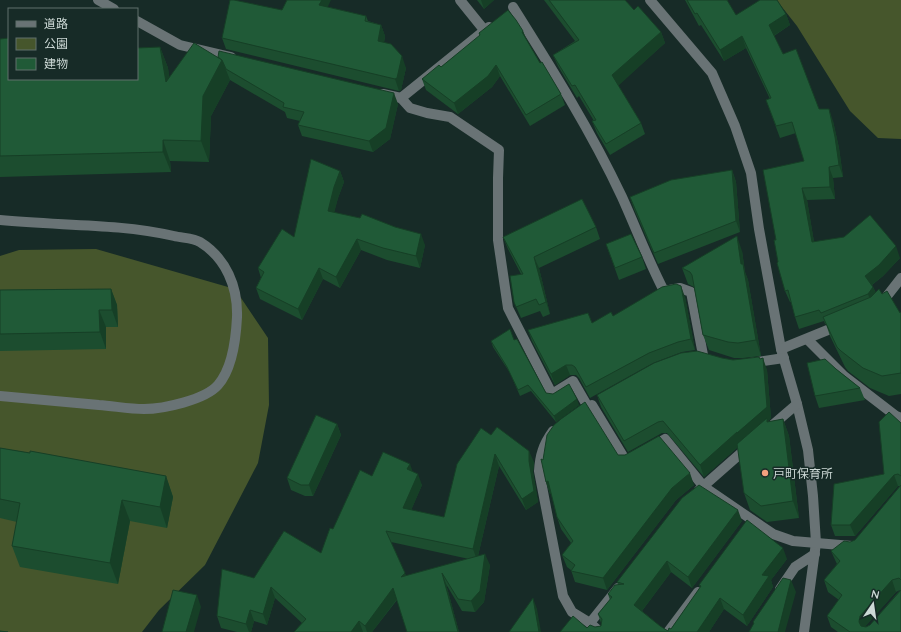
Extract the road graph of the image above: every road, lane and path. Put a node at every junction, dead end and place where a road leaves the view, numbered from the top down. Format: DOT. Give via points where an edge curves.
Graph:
graph roads {
  1 [pos="98,0"];
  2 [pos="460,0"];
  3 [pos="650,0"];
  4 [pos="514,6"];
  5 [pos="112,8"];
  6 [pos="497,21"];
  7 [pos="138,22"];
  8 [pos="485,31"];
  9 [pos="240,59"];
  10 [pos="372,91"];
  11 [pos="401,98"];
  12 [pos="0,220"];
  13 [pos="901,278"];
  14 [pos="876,311"];
  15 [pos="848,322"];
  16 [pos="807,339"];
  17 [pos="782,354"];
  18 [pos="702,356"];
  19 [pos="737,365"];
  20 [pos="0,396"];
  21 [pos="593,404"];
  22 [pos="797,404"];
  23 [pos="576,415"];
  24 [pos="901,418"];
  25 [pos="558,427"];
  26 [pos="704,487"];
  27 [pos="692,495"];
  28 [pos="858,541"];
  29 [pos="816,543"];
  30 [pos="815,554"];
  31 [pos="624,579"];
  32 [pos="705,582"];
  33 [pos="773,600"];
  34 [pos="590,623"];
  35 [pos="600,632"];
  36 [pos="668,632"];
  37 [pos="804,632"];
  1 -- 5 [label="street"];
  2 -- 8 [label="street"];
  3 -- 17 [label="street" via="712,73 735,126 751,173"];
  4 -- 18 [label="street" via="590,135 622,197 664,291 680,288 691,292"];
  6 -- 8 [label="street"];
  7 -- 9 [label="street" via="180,45"];
  8 -- 11 [label="street"];
  10 -- 11 [label="street"];
  11 -- 21 [label="street" via="410,108 450,117 500,150 498,240 508,308 552,394 573,381"];
  12 -- 20 [label="street" via="162,233 199,242 218,257 228,270 234,287 237,310 237,330 232,354 218,386 208,393 182,403 145,409"];
  13 -- 14 [label="street"];
  15 -- 16 [label="street"];
  16 -- 17 [label="street"];
  16 -- 24 [label="street" via="844,376"];
  17 -- 19 [label="street"];
  17 -- 22 [label="street"];
  21 -- 23 [label="street"];
  21 -- 26 [label="street" via="626,461 665,438"];
  22 -- 26 [label="street"];
  22 -- 29 [label="street" via="808,450"];
  25 -- 34 [label="street" via="544,444 539,458 539,471 563,596 572,612"];
  26 -- 27 [label="street"];
  26 -- 29 [label="street" via="749,523 793,541"];
  28 -- 29 [label="street" via="854,547"];
  29 -- 30 [label="street"];
  30 -- 33 [label="street" via="795,567"];
  30 -- 37 [label="street"];
  31 -- 34 [label="street"];
  32 -- 36 [label="street"];
  34 -- 35 [label="street"];
}
